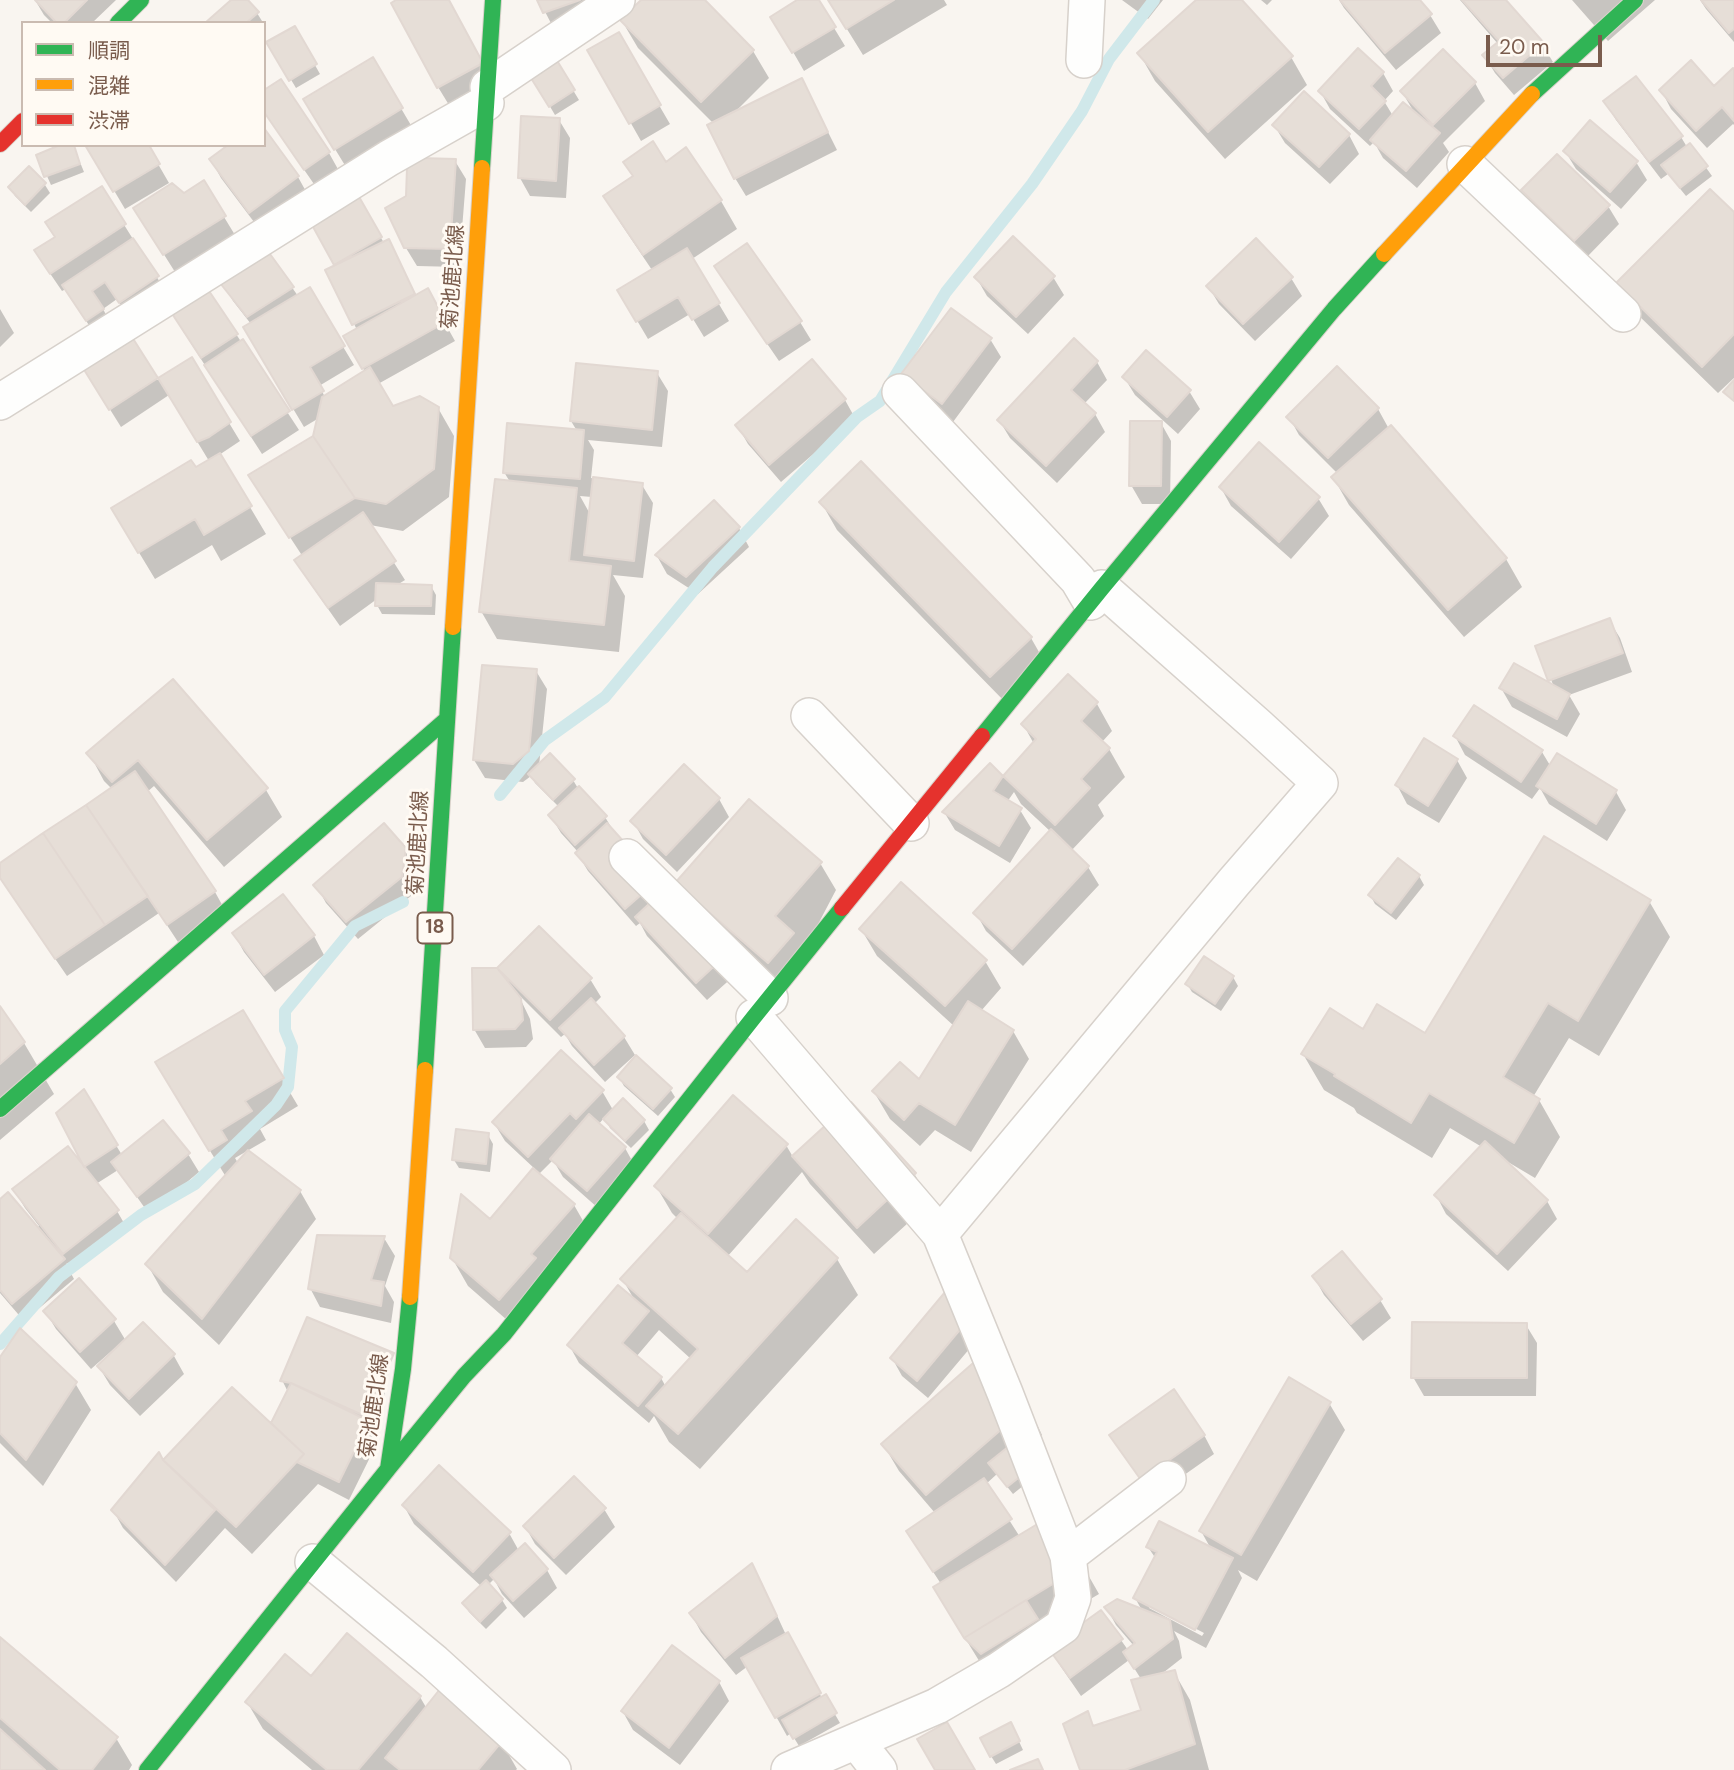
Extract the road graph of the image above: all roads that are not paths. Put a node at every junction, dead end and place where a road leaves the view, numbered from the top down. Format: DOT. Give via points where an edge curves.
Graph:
graph roads {
  1 [pos="141,0"];
  2 [pos="493,0"];
  3 [pos="617,0"];
  4 [pos="1087,0"];
  5 [pos="1635,0"];
  6 [pos="120,21"];
  7 [pos="1084,60"];
  8 [pos="487,95"];
  9 [pos="21,123"];
  10 [pos="0,144"];
  11 [pos="1465,164"];
  12 [pos="1623,314"];
  13 [pos="900,392"];
  14 [pos="0,402"];
  15 [pos="1096,595"];
  16 [pos="809,716"];
  17 [pos="447,719"];
  18 [pos="911,823"];
  19 [pos="627,857"];
  20 [pos="762,1008"];
  21 [pos="0,1109"];
  22 [pos="940,1234"];
  23 [pos="388,1469"];
  24 [pos="1168,1479"];
  25 [pos="1068,1556"];
  26 [pos="313,1562"];
  27 [pos="863,1738"];
  28 [pos="147,1770"];
  29 [pos="553,1770"];
  30 [pos="789,1770"];
  31 [pos="880,1770"];
  1 -- 6 [label="main road"];
  2 -- 8 [label="main road, 菊池鹿北線 / 18"];
  3 -- 8 [label="street"];
  4 -- 7 [label="street"];
  5 -- 11 [label="main road" via="1522,103"];
  8 -- 14 [label="street"];
  8 -- 17 [label="main road, 菊池鹿北線 / 18"];
  9 -- 10 [label="main road"];
  11 -- 12 [label="street"];
  11 -- 15 [label="main road" via="1334,309"];
  13 -- 15 [label="street"];
  15 -- 18 [label="main road"];
  15 -- 22 [label="street" via="1258,726 1320,783"];
  16 -- 18 [label="street"];
  17 -- 21 [label="main road"];
  17 -- 23 [label="main road, 菊池鹿北線 / 18" via="414,1250"];
  18 -- 20 [label="main road"];
  19 -- 20 [label="street"];
  20 -- 22 [label="street"];
  20 -- 23 [label="main road" via="505,1334"];
  22 -- 25 [label="street"];
  23 -- 26 [label="main road, 菊池鹿北線"];
  24 -- 25 [label="street"];
  25 -- 27 [label="street" via="1073,1598 1063,1626 937,1706"];
  26 -- 28 [label="main road, 菊池鹿北線"];
  26 -- 29 [label="street" via="434,1662"];
  27 -- 30 [label="street"];
  27 -- 31 [label="street" via="864,1751"];
}
